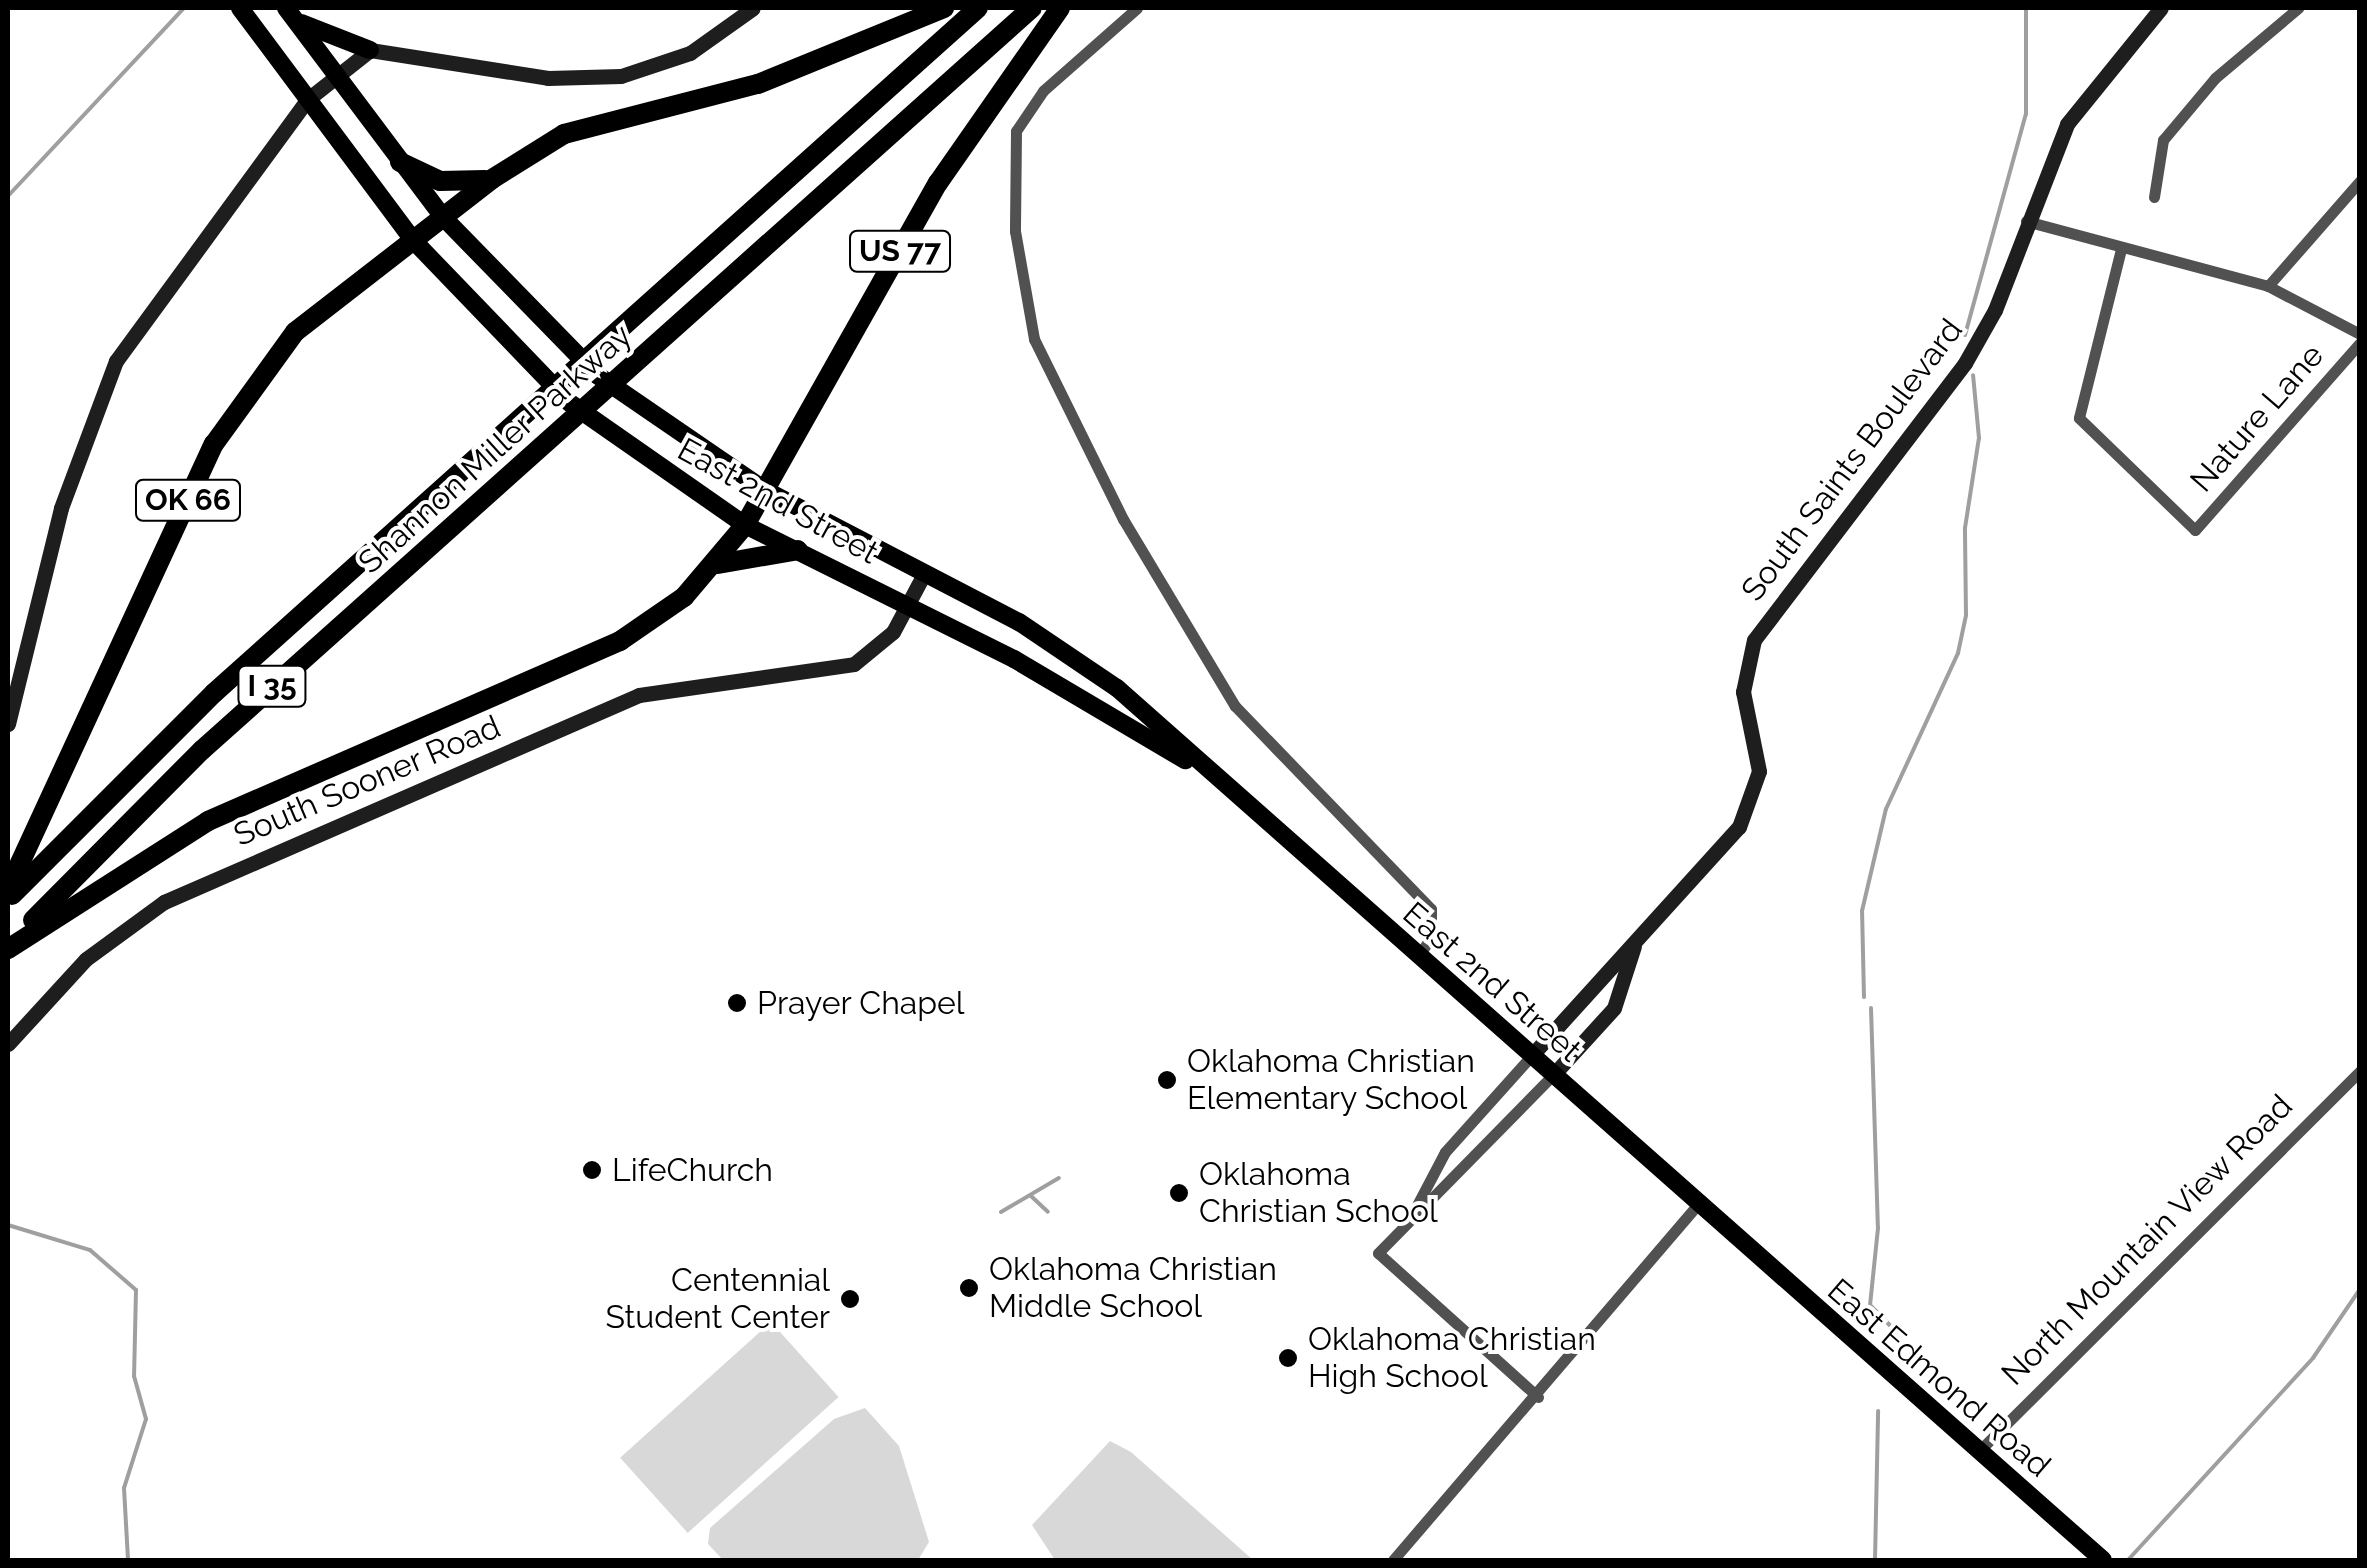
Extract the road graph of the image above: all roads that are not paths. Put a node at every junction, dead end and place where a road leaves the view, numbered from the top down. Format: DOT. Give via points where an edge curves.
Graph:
graph roads {
  1 [pos="240,8"];
  2 [pos="753,8"];
  3 [pos="944,8"];
  4 [pos="978,8"];
  5 [pos="1032,8"];
  6 [pos="1060,8"];
  7 [pos="1136,8"];
  8 [pos="2161,8"];
  9 [pos="2298,8"];
  10 [pos="291,14"];
  11 [pos="370,50"];
  12 [pos="336,74"];
  13 [pos="308,99"];
  14 [pos="400,162"];
  15 [pos="492,178"];
  16 [pos="2360,181"];
  17 [pos="2154,197"];
  18 [pos="442,216"];
  19 [pos="2026,221"];
  20 [pos="412,239"];
  21 [pos="2121,249"];
  22 [pos="2268,286"];
  23 [pos="2360,334"];
  24 [pos="2360,342"];
  25 [pos="765,490"];
  26 [pos="745,524"];
  27 [pos="798,550"];
  28 [pos="712,568"];
  29 [pos="925,572"];
  30 [pos="908,606"];
  31 [pos="8,724"];
  32 [pos="1207,772"];
  33 [pos="8,889"];
  34 [pos="8,900"];
  35 [pos="1634,946"];
  36 [pos="8,947"];
  37 [pos="1418,956"];
  38 [pos="8,1044"];
  39 [pos="1532,1055"];
  40 [pos="2360,1071"];
  41 [pos="1554,1074"];
  42 [pos="1696,1204"];
  43 [pos="1414,1210"];
  44 [pos="1735,1240"];
  45 [pos="1538,1397"];
  46 [pos="1978,1452"];
  47 [pos="1393,1560"];
  48 [pos="2103,1560"];
  1 -- 13 [label="main road, East 2nd Street"];
  2 -- 11 [label="street" via="690,53 621,76 548,78"];
  3 -- 15 [label="highway" via="758,84 564,134"];
  4 -- 34 [label="highway, Shannon Miller Parkway / I 35" via="214,692"];
  5 -- 36 [label="highway, Shannon Miller Parkway / I 35" via="202,750"];
  6 -- 25 [label="highway, US 77" via="947,170"];
  7 -- 37 [label="street" via="1042,91 1016,131 1015,231 1034,339 1122,518 1225,693 1277,759 1431,908 1431,937"];
  8 -- 19 [label="street, South Saints Boulevard" via="2067,124"];
  9 -- 17 [label="street" via="2215,78 2164,140"];
  10 -- 11 [label="main road"];
  10 -- 12 [label="main road, East 2nd Street"];
  11 -- 12 [label="street"];
  12 -- 13 [label="street"];
  12 -- 14 [label="main road, East 2nd Street"];
  13 -- 20 [label="main road, East 2nd Street"];
  13 -- 31 [label="street" via="116,361 66,490"];
  14 -- 15 [label="highway" via="440,181"];
  14 -- 18 [label="main road, East 2nd Street"];
  15 -- 18 [label="highway"];
  16 -- 22 [label="street"];
  18 -- 20 [label="highway, OK 66"];
  18 -- 25 [label="main road, East 2nd Street" via="539,324 654,420"];
  19 -- 21 [label="street"];
  19 -- 35 [label="street, South Saints Boulevard" via="1964,362 1754,640 1743,692 1758,749 1750,808"];
  20 -- 26 [label="main road, East 2nd Street" via="514,352 625,447"];
  20 -- 33 [label="highway, OK 66" via="296,332 235,408"];
  21 -- 22 [label="street"];
  21 -- 24 [label="street, Nature Lane" via="2078,418 2195,530"];
  22 -- 23 [label="street"];
  25 -- 26 [label="highway, US 77"];
  25 -- 29 [label="main road"];
  26 -- 27 [label="main road, East 2nd Street"];
  26 -- 28 [label="highway"];
  27 -- 28 [label="highway" via="749,553"];
  27 -- 30 [label="main road, East 2nd Street"];
  28 -- 36 [label="highway" via="620,641 208,821"];
  29 -- 30 [label="street, South Sooner Road"];
  29 -- 32 [label="main road, East 2nd Street" via="1117,688"];
  30 -- 32 [label="main road, East 2nd Street"];
  30 -- 38 [label="street, South Sooner Road" via="866,658 639,695 224,872 119,931"];
  32 -- 37 [label="main road, East 2nd Street"];
  35 -- 39 [label="street, South Saints Boulevard"];
  35 -- 41 [label="street, South Saints Boulevard" via="1614,1008"];
  37 -- 39 [label="main road, East 2nd Street"];
  39 -- 41 [label="main road, East 2nd Street"];
  39 -- 43 [label="street, South Saints Boulevard" via="1445,1152"];
  40 -- 46 [label="street, North Mountain View Road"];
  41 -- 42 [label="main road, East 2nd Street"];
  41 -- 43 [label="street, South Saints Boulevard" via="1469,1168"];
  42 -- 44 [label="main road, East 2nd Street"];
  42 -- 45 [label="street"];
  43 -- 45 [label="street, South Saints Boulevard" via="1378,1253"];
  44 -- 46 [label="main road, East Edmond Road"];
  45 -- 47 [label="street"];
  46 -- 48 [label="main road, East Edmond Road"];
}
